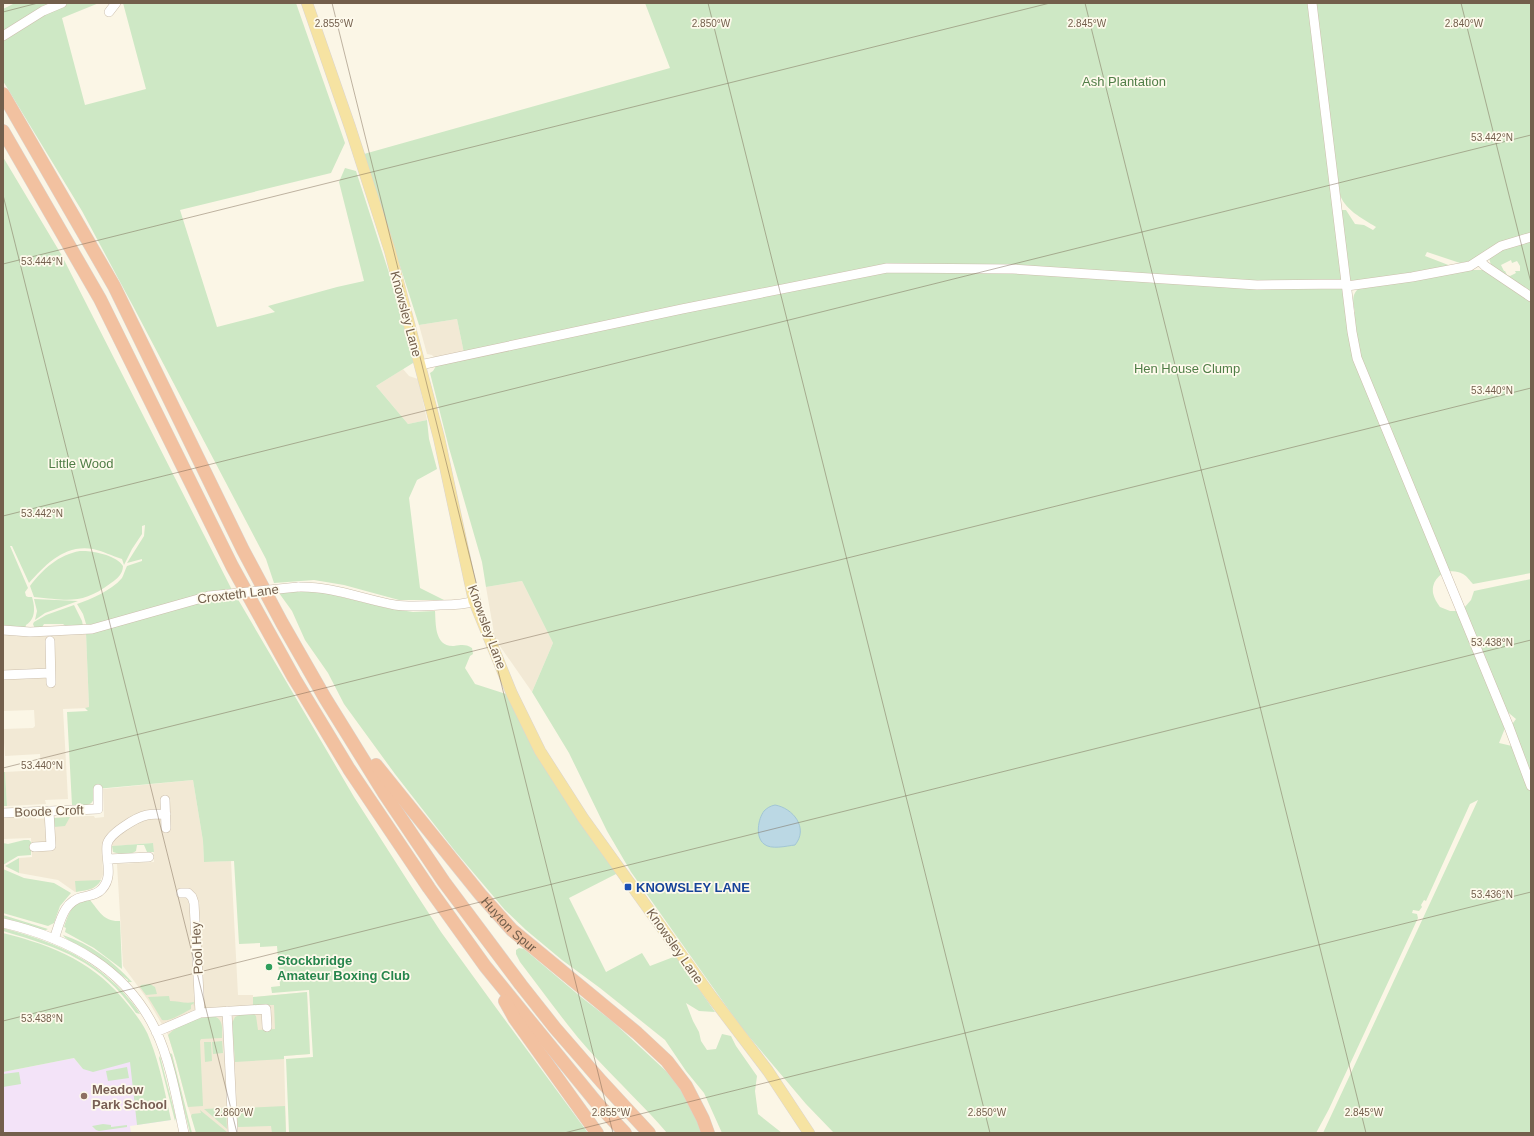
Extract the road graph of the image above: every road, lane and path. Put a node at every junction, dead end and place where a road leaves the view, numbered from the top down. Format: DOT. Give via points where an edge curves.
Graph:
graph roads {
  1 [pos="62,3"];
  2 [pos="116,3"];
  3 [pos="307,3"];
  4 [pos="1312,3"];
  5 [pos="109,12"];
  6 [pos="3,36"];
  7 [pos="3,94"];
  8 [pos="3,131"];
  9 [pos="1531,237"];
  10 [pos="1480,261"];
  11 [pos="1347,285"];
  12 [pos="1531,297"];
  13 [pos="420,365"];
  14 [pos="474,601"];
  15 [pos="3,630"];
  16 [pos="50,641"];
  17 [pos="50,673"];
  18 [pos="3,675"];
  19 [pos="51,682"];
  20 [pos="325,698"];
  21 [pos="1531,786"];
  22 [pos="98,789"];
  23 [pos="165,800"];
  24 [pos="49,811"];
  25 [pos="3,813"];
  26 [pos="166,814"];
  27 [pos="166,828"];
  28 [pos="34,847"];
  29 [pos="143,854"];
  30 [pos="108,859"];
  31 [pos="181,893"];
  32 [pos="3,923"];
  33 [pos="54,939"];
  34 [pos="485,966"];
  35 [pos="227,1011"];
  36 [pos="200,1012"];
  37 [pos="267,1027"];
  38 [pos="156,1032"];
  39 [pos="184,1133"];
  40 [pos="233,1133"];
  41 [pos="597,1133"];
  42 [pos="625,1133"];
  43 [pos="649,1133"];
  44 [pos="708,1133"];
  45 [pos="809,1133"];
  1 -- 6 [label="street" via="43,11"];
  2 -- 5 [label="street"];
  3 -- 13 [label="main road, Knowsley Lane" via="390,251"];
  4 -- 11 [label="street"];
  7 -- 20 [label="highway" via="114,286 243,550"];
  8 -- 34 [label="highway" via="100,299 232,566 294,678 349,769"];
  9 -- 10 [label="street" via="1502,246"];
  10 -- 11 [label="street" via="1453,270"];
  10 -- 12 [label="street"];
  11 -- 13 [label="street" via="1257,285 1013,269 887,268"];
  11 -- 21 [label="street" via="1355,349 1361,369"];
  13 -- 14 [label="main road, Knowsley Lane" via="439,438"];
  14 -- 15 [label="street, Croxteth Lane, bridge" via="460,604 395,605 319,587 298,587 209,596 92,629 38,632"];
  14 -- 45 [label="main road, Knowsley Lane" via="512,694 540,751 583,818 768,1072"];
  16 -- 17 [label="street"];
  17 -- 18 [label="street"];
  17 -- 19 [label="street"];
  20 -- 43 [label="highway" via="412,835 481,932 555,1028"];
  20 -- 44 [label="highway, Huyton Spur" via="385,778 512,930 637,1033 667,1061 686,1086"];
  22 -- 24 [label="street, Boode Croft" via="98,809"];
  23 -- 26 [label="street"];
  24 -- 25 [label="street, Boode Croft"];
  24 -- 28 [label="street" via="51,846"];
  26 -- 27 [label="street"];
  26 -- 30 [label="street" via="143,816 113,834 107,844"];
  29 -- 30 [label="street"];
  30 -- 33 [label="street" via="106,884 99,892 69,903"];
  31 -- 36 [label="street, Pool Hey" via="188,893 194,902"];
  32 -- 33 [label="street"];
  33 -- 38 [label="street" via="85,954 113,974 135,998"];
  34 -- 41 [label="highway" via="516,1019"];
  34 -- 42 [label="highway" via="596,1102"];
  35 -- 36 [label="street"];
  35 -- 37 [label="street" via="266,1009"];
  35 -- 40 [label="street"];
  36 -- 38 [label="street"];
  38 -- 39 [label="street"];
}
